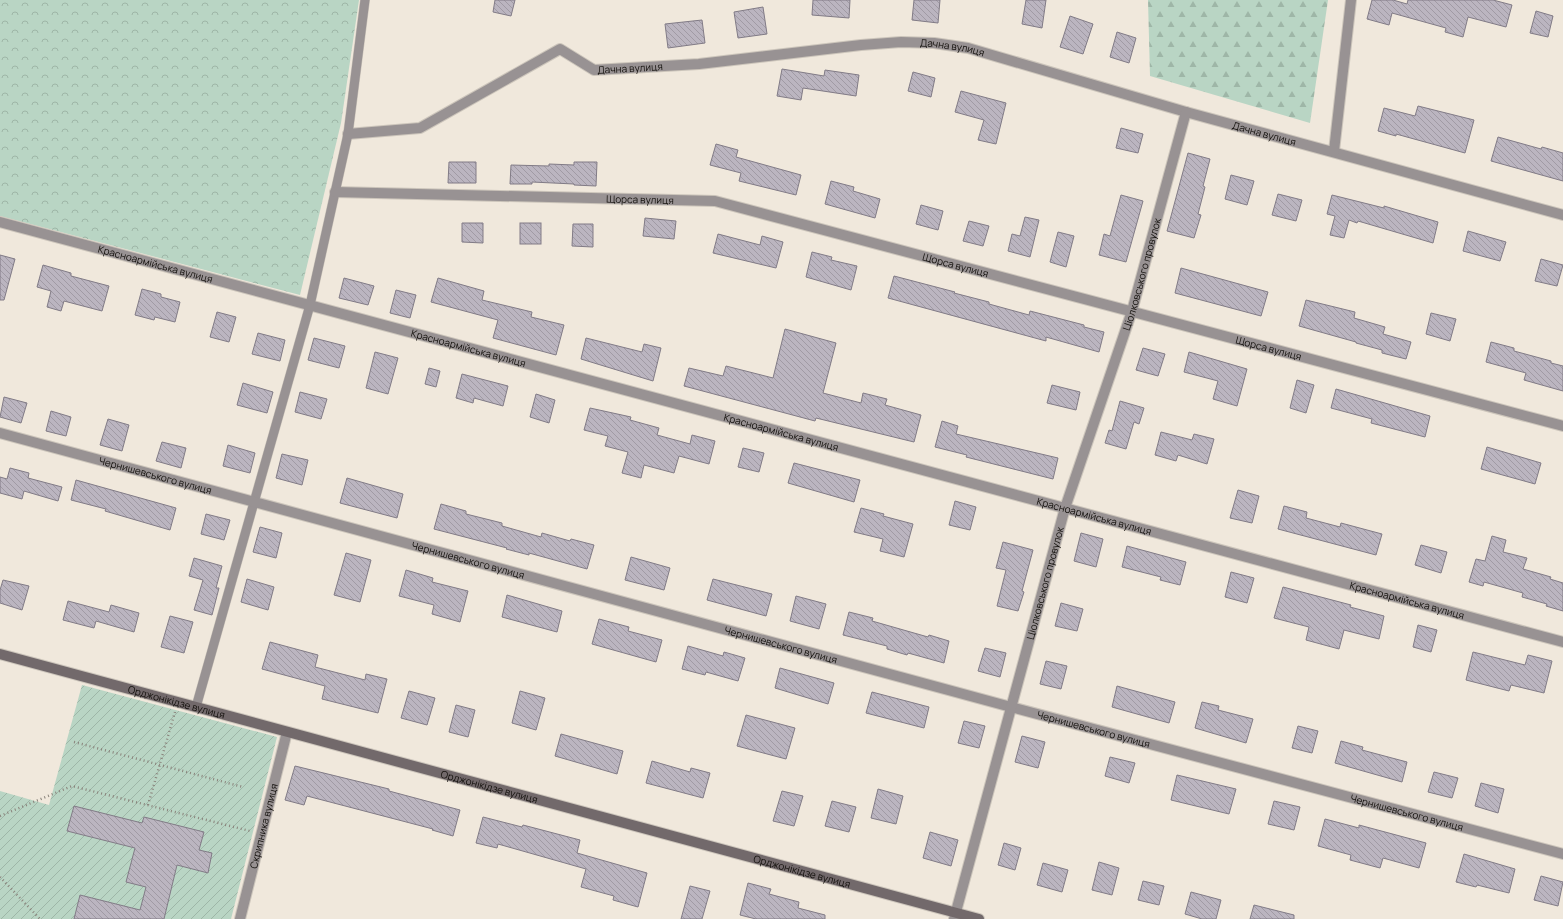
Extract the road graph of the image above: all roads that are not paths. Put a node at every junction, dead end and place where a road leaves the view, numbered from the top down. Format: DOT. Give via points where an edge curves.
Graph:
graph roads {
  1 [pos="365,0"];
  2 [pos="1351,0"];
  3 [pos="1186,112"];
  4 [pos="348,134"];
  5 [pos="1334,151"];
  6 [pos="335,192"];
  7 [pos="1563,215"];
  8 [pos="0,222"];
  9 [pos="310,305"];
  10 [pos="1132,311"];
  11 [pos="1563,426"];
  12 [pos="0,433"];
  13 [pos="253,503"];
  14 [pos="1065,508"];
  15 [pos="1563,642"];
  16 [pos="0,654"];
  17 [pos="196,707"];
  18 [pos="1011,707"];
  19 [pos="287,732"];
  20 [pos="1563,854"];
  21 [pos="955,916"];
  22 [pos="240,919"];
  23 [pos="979,919"];
  1 -- 4 [label="lane"];
  2 -- 5 [label="street"];
  3 -- 4 [label="street, Дачна вулиця" via="975,50 934,43 860,45 700,64 594,70 560,49 420,128"];
  3 -- 5 [label="street, Дачна вулиця"];
  3 -- 10 [label="street, Ціолковського провулок"];
  4 -- 6 [label="lane"];
  5 -- 7 [label="street, Дачна вулиця"];
  6 -- 9 [label="lane"];
  6 -- 10 [label="street, Щорса вулиця" via="715,201"];
  8 -- 9 [label="street, Красноармійська вулиця"];
  9 -- 13 [label="lane"];
  9 -- 14 [label="street, Красноармійська вулиця"];
  10 -- 11 [label="street, Щорса вулиця"];
  10 -- 14 [label="street, Ціолковського провулок"];
  12 -- 13 [label="street, Чернишевського вулиця"];
  13 -- 17 [label="lane"];
  13 -- 18 [label="street, Чернишевського вулиця"];
  14 -- 15 [label="street, Красноармійська вулиця"];
  14 -- 18 [label="street, Ціолковського провулок"];
  16 -- 17 [label="main road, Орджонікідзе вулиця"];
  17 -- 19 [label="main road, Орджонікідзе вулиця"];
  18 -- 20 [label="street, Чернишевського вулиця"];
  18 -- 21 [label="street, Ціолковського провулок"];
  19 -- 21 [label="main road, Орджонікідзе вулиця"];
  19 -- 22 [label="street, Скрипника вулиця"];
  21 -- 23 [label="main road, Орджонікідзе вулиця"];
}
